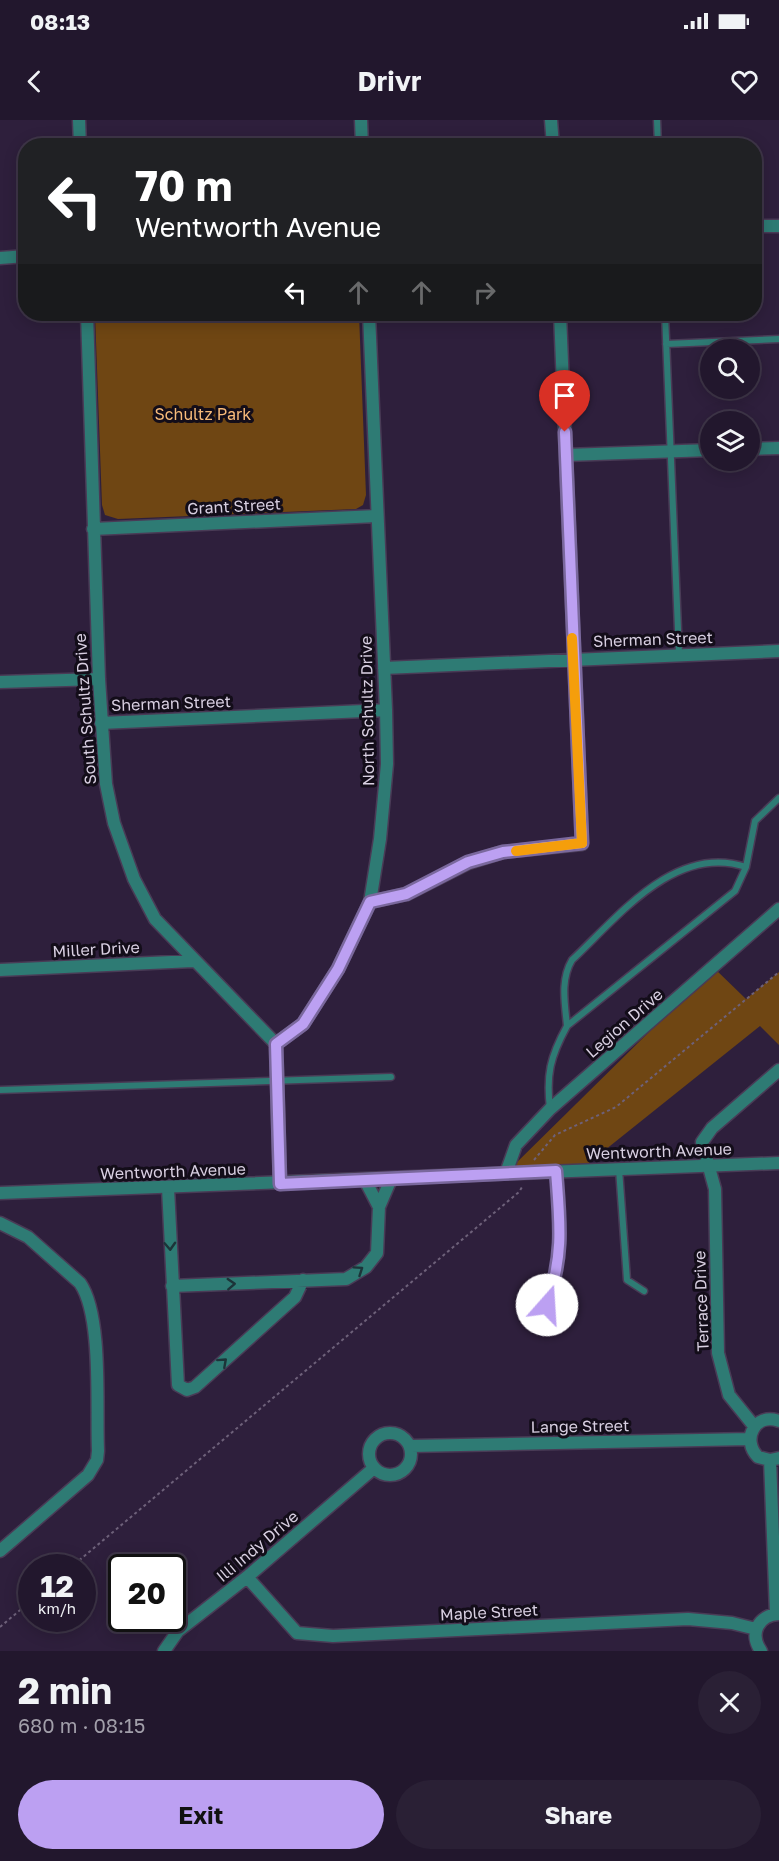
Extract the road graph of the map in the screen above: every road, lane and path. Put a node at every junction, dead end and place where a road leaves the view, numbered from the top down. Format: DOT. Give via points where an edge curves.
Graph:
graph roads {
  1 [pos="79,120"];
  2 [pos="361,120"];
  3 [pos="551,120"];
  4 [pos="657,120"];
  5 [pos="80,138"];
  6 [pos="362,138"];
  7 [pos="552,138"];
  8 [pos="658,138"];
  9 [pos="762,226"];
  10 [pos="779,226"];
  11 [pos="18,257"];
  12 [pos="0,258"];
  13 [pos="87,321"];
  14 [pos="369,321"];
  15 [pos="560,321"];
  16 [pos="665,321"];
  17 [pos="779,339"];
  18 [pos="666,344"];
  19 [pos="779,448"];
  20 [pos="760,449"];
  21 [pos="700,451"];
  22 [pos="670,452"];
  23 [pos="566,455"];
  24 [pos="377,516"];
  25 [pos="93,529"];
  26 [pos="779,651"];
  27 [pos="679,654"];
  28 [pos="573,658"];
  29 [pos="384,668"];
  30 [pos="99,679"];
  31 [pos="0,682"];
  32 [pos="386,710"];
  33 [pos="101,723"];
  34 [pos="779,798"];
  35 [pos="746,867"];
  36 [pos="370,902"];
  37 [pos="779,909"];
  38 [pos="193,961"];
  39 [pos="0,970"];
  40 [pos="779,972"];
  41 [pos="567,1026"];
  42 [pos="276,1044"];
  43 [pos="779,1070"];
  44 [pos="391,1077"];
  45 [pos="276,1083"];
  46 [pos="0,1090"];
  47 [pos="550,1110"];
  48 [pos="536,1155"];
  49 [pos="779,1163"];
  50 [pos="708,1166"];
  51 [pos="619,1169"];
  52 [pos="556,1171"];
  53 [pos="506,1173"];
  54 [pos="391,1179"];
  55 [pos="365,1180"];
  56 [pos="280,1184"];
  57 [pos="168,1188"];
  58 [pos="519,1192"];
  59 [pos="0,1193"];
  60 [pos="379,1208"];
  61 [pos="0,1223"];
  62 [pos="303,1280"];
  63 [pos="172,1286"];
  64 [pos="644,1291"];
  65 [pos="547,1305"];
  66 [pos="779,1421"];
  67 [pos="754,1426"];
  68 [pos="749,1439"];
  69 [pos="411,1446"];
  70 [pos="775,1459"];
  71 [pos="374,1468"];
  72 [pos="0,1551"];
  73 [pos="87,1554"];
  74 [pos="247,1577"];
  75 [pos="18,1612"];
  76 [pos="778,1613"];
  77 [pos="0,1627"];
  78 [pos="756,1629"];
  79 [pos="164,1651"];
  80 [pos="760,1651"];
  1 -- 5 [label="street"];
  2 -- 6 [label="street"];
  3 -- 7 [label="street"];
  4 -- 8 [label="lane"];
  9 -- 10 [label="street"];
  11 -- 12 [label="street"];
  13 -- 25 [label="street, South Schultz Drive"];
  14 -- 24 [label="street, North Schultz Drive"];
  15 -- 23 [label="street"];
  16 -- 18 [label="lane"];
  17 -- 18 [label="lane"];
  18 -- 22 [label="lane"];
  19 -- 20 [label="street"];
  21 -- 22 [label="street"];
  22 -- 23 [label="street"];
  22 -- 27 [label="lane"];
  23 -- 28 [label="street"];
  24 -- 25 [label="street, Grant Street"];
  24 -- 29 [label="street, North Schultz Drive"];
  25 -- 30 [label="street, South Schultz Drive"];
  26 -- 27 [label="street, Sherman Street"];
  27 -- 28 [label="street, Sherman Street"];
  28 -- 29 [label="street, Sherman Street"];
  28 -- 36 [label="street" via="582,843 503,852 468,862 406,894"];
  29 -- 32 [label="street, North Schultz Drive"];
  30 -- 31 [label="street, Sherman Street"];
  30 -- 33 [label="street, South Schultz Drive"];
  32 -- 33 [label="street, Sherman Street"];
  32 -- 36 [label="street, North Schultz Drive" via="387,764"];
  33 -- 38 [label="street, South Schultz Drive" via="114,823 134,879 155,919"];
  34 -- 35 [label="lane" via="755,821"];
  35 -- 41 [label="lane" via="735,891"];
  35 -- 41 [label="lane" via="731,862 682,868 644,892 572,960 564,986"];
  36 -- 42 [label="street, North Schultz Drive" via="338,969 303,1024"];
  37 -- 47 [label="street, Legion Drive"];
  38 -- 39 [label="street, Miller Drive"];
  38 -- 42 [label="street, South Schultz Drive"];
  40 -- 48 [label="path" via="616,1107 555,1135"];
  41 -- 47 [label="lane" via="553,1052 548,1072"];
  42 -- 45 [label="street"];
  43 -- 50 [label="street, Terrace Drive" via="712,1128 702,1142"];
  44 -- 45 [label="lane"];
  45 -- 46 [label="lane"];
  45 -- 56 [label="street"];
  47 -- 53 [label="street, Legion Drive" via="516,1145"];
  49 -- 50 [label="street, Wentworth Avenue"];
  50 -- 51 [label="street, Wentworth Avenue"];
  50 -- 67 [label="street, Terrace Drive" via="715,1189 718,1353 729,1395"];
  51 -- 52 [label="street, Wentworth Avenue"];
  51 -- 64 [label="lane" via="627,1281"];
  52 -- 53 [label="street, Wentworth Avenue"];
  52 -- 65 [label="lane" via="561,1245 557,1276"];
  53 -- 54 [label="street, Wentworth Avenue"];
  54 -- 55 [label="street, Wentworth Avenue"];
  54 -- 60 [label="street"];
  55 -- 56 [label="street, Wentworth Avenue"];
  55 -- 60 [label="street"];
  56 -- 57 [label="street, Wentworth Avenue"];
  57 -- 59 [label="street, Wentworth Avenue"];
  57 -- 63 [label="street, one-way"];
  58 -- 73 [label="path"];
  62 -- 60 [label="street, one-way" via="346,1279 366,1267 377,1253"];
  61 -- 72 [label="street" via="28,1237 86,1292 93,1326 98,1451 88,1475"];
  63 -- 62 [label="street, one-way"];
  63 -- 62 [label="street, one-way" via="178,1385 186,1390 195,1387 296,1298"];
  66 -- 67 [label="street" via="766,1419"];
  67 -- 68 [label="street"];
  68 -- 69 [label="street, Lange Street"];
  68 -- 70 [label="street" via="753,1452"];
  69 -- 71 [label="street" via="411,1460 403,1471 390,1475"];
  69 -- 71 [label="street" via="401,1435 380,1435 370,1445"];
  70 -- 76 [label="street"];
  71 -- 74 [label="street, Illi Indy Drive"];
  74 -- 78 [label="street, Maple Street" via="297,1633 333,1636 688,1619"];
  74 -- 79 [label="street, Illi Indy Drive" via="178,1631"];
  75 -- 77 [label="path"];
  76 -- 78 [label="street" via="764,1618"];
  78 -- 80 [label="street"];
}
